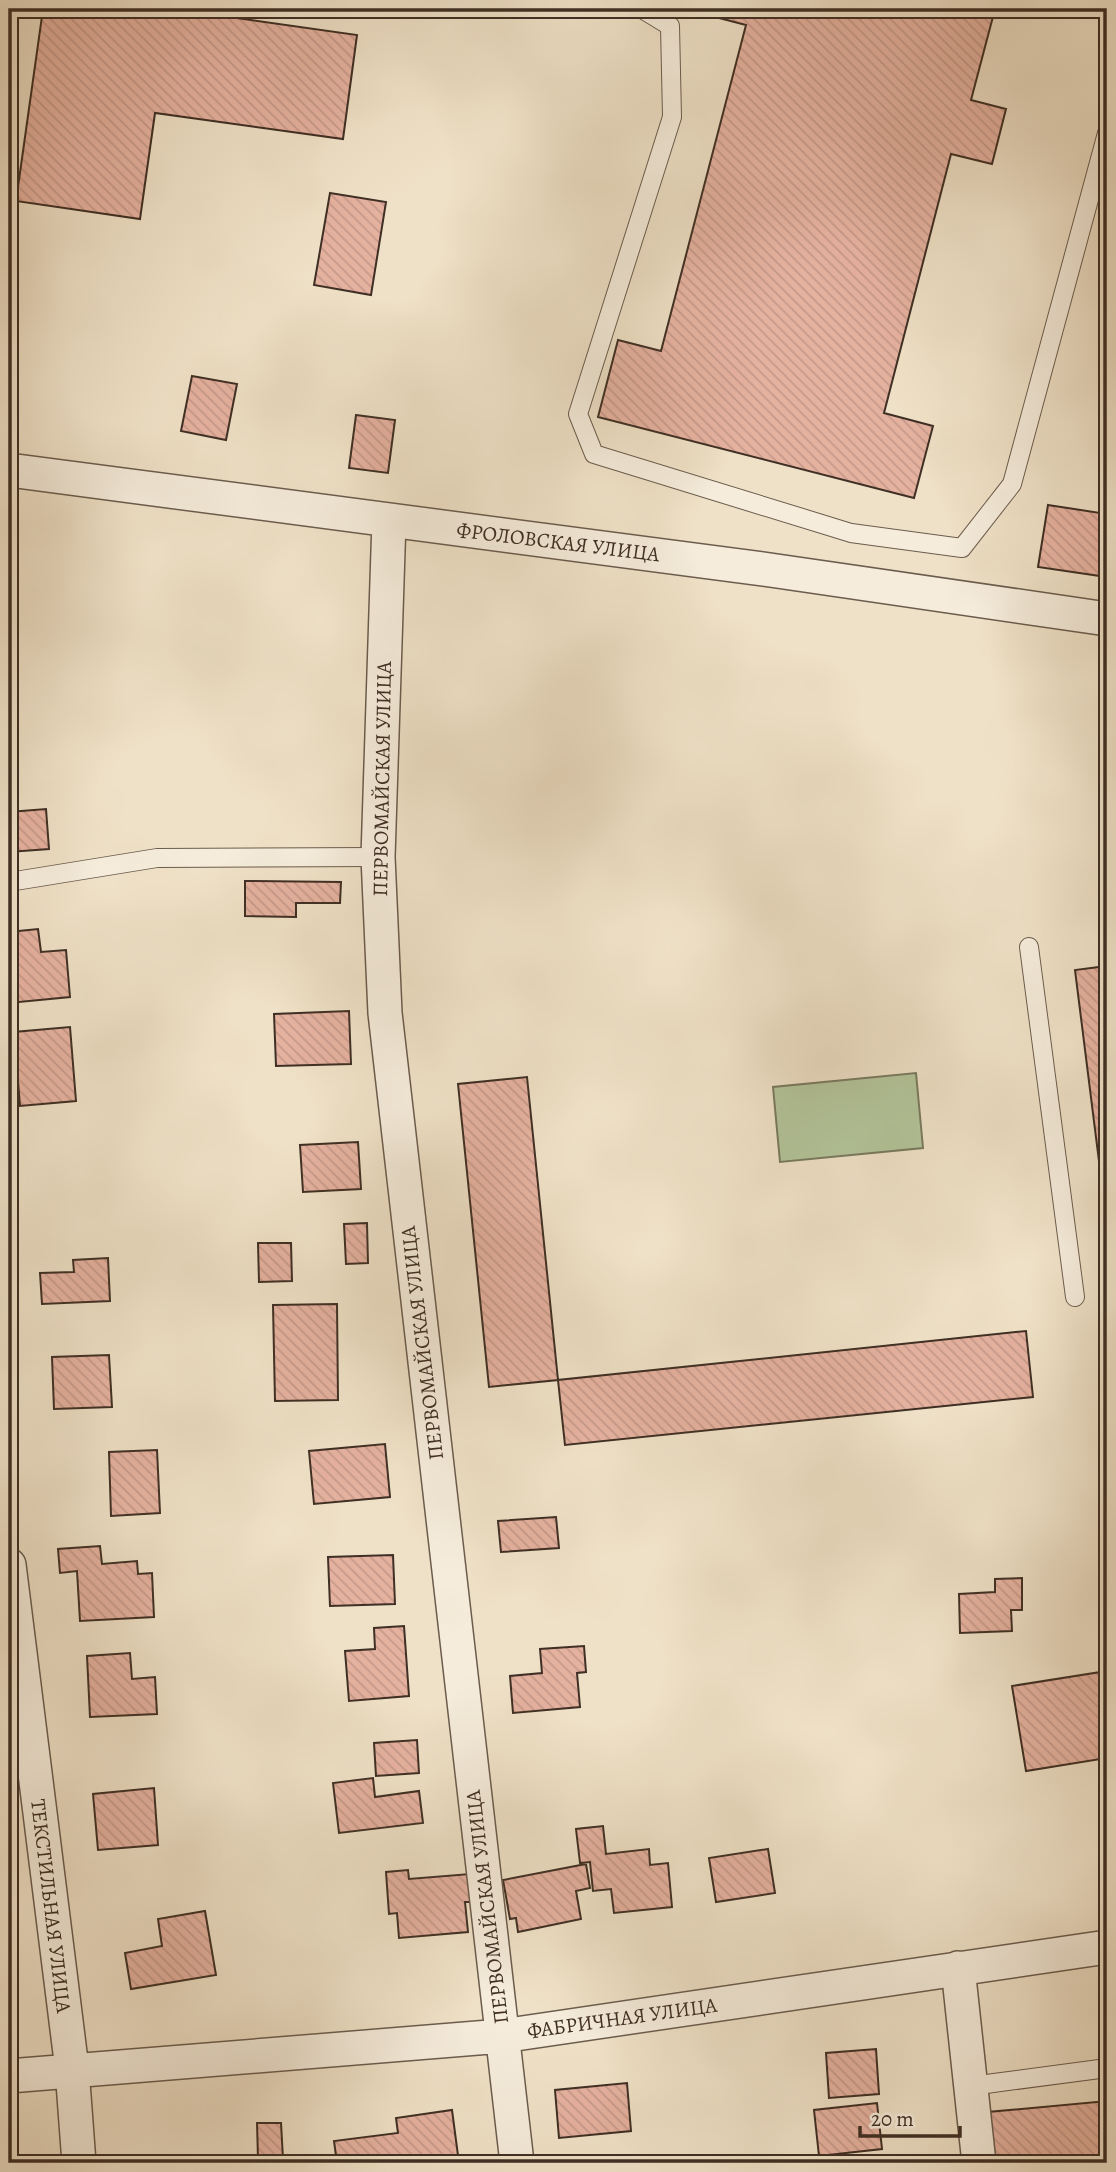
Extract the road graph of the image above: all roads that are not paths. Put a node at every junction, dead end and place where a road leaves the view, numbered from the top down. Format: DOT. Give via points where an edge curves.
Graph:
graph roads {
  1 [pos="642,9"];
  2 [pos="1107,133"];
  3 [pos="9,470"];
  4 [pos="389,520"];
  5 [pos="1107,619"];
  6 [pos="378,857"];
  7 [pos="9,883"];
  8 [pos="1029,947"];
  9 [pos="1075,1297"];
  10 [pos="9,1565"];
  11 [pos="1107,1947"];
  12 [pos="958,1968"];
  13 [pos="502,2036"];
  14 [pos="1107,2068"];
  15 [pos="72,2069"];
  16 [pos="9,2076"];
  17 [pos="971,2086"];
  18 [pos="79,2163"];
  19 [pos="517,2163"];
  20 [pos="979,2163"];
  1 -- 2 [label="lane" via="670,26 672,117 578,414 593,454 851,533 962,548 1012,484"];
  3 -- 4 [label="street, ФРОЛОВСКАЯ УЛИЦА"];
  4 -- 5 [label="street, ФРОЛОВСКАЯ УЛИЦА"];
  4 -- 6 [label="street, ПЕРВОМАЙСКАЯ УЛИЦА"];
  6 -- 7 [label="lane" via="157,858"];
  6 -- 13 [label="street, ПЕРВОМАЙСКАЯ УЛИЦА" via="384,1013"];
  8 -- 9 [label="lane"];
  10 -- 15 [label="street, ТЕКСТИЛЬНАЯ УЛИЦА"];
  11 -- 12 [label="street, ФАБРИЧНАЯ УЛИЦА"];
  12 -- 13 [label="street, ФАБРИЧНАЯ УЛИЦА"];
  12 -- 17 [label="street"];
  13 -- 15 [label="street, ФАБРИЧНАЯ УЛИЦА"];
  13 -- 19 [label="street, ПЕРВОМАЙСКАЯ УЛИЦА"];
  14 -- 17 [label="lane"];
  15 -- 16 [label="street, ФАБРИЧНАЯ УЛИЦА"];
  15 -- 18 [label="street, ТЕКСТИЛЬНАЯ УЛИЦА"];
  17 -- 20 [label="street"];
}
